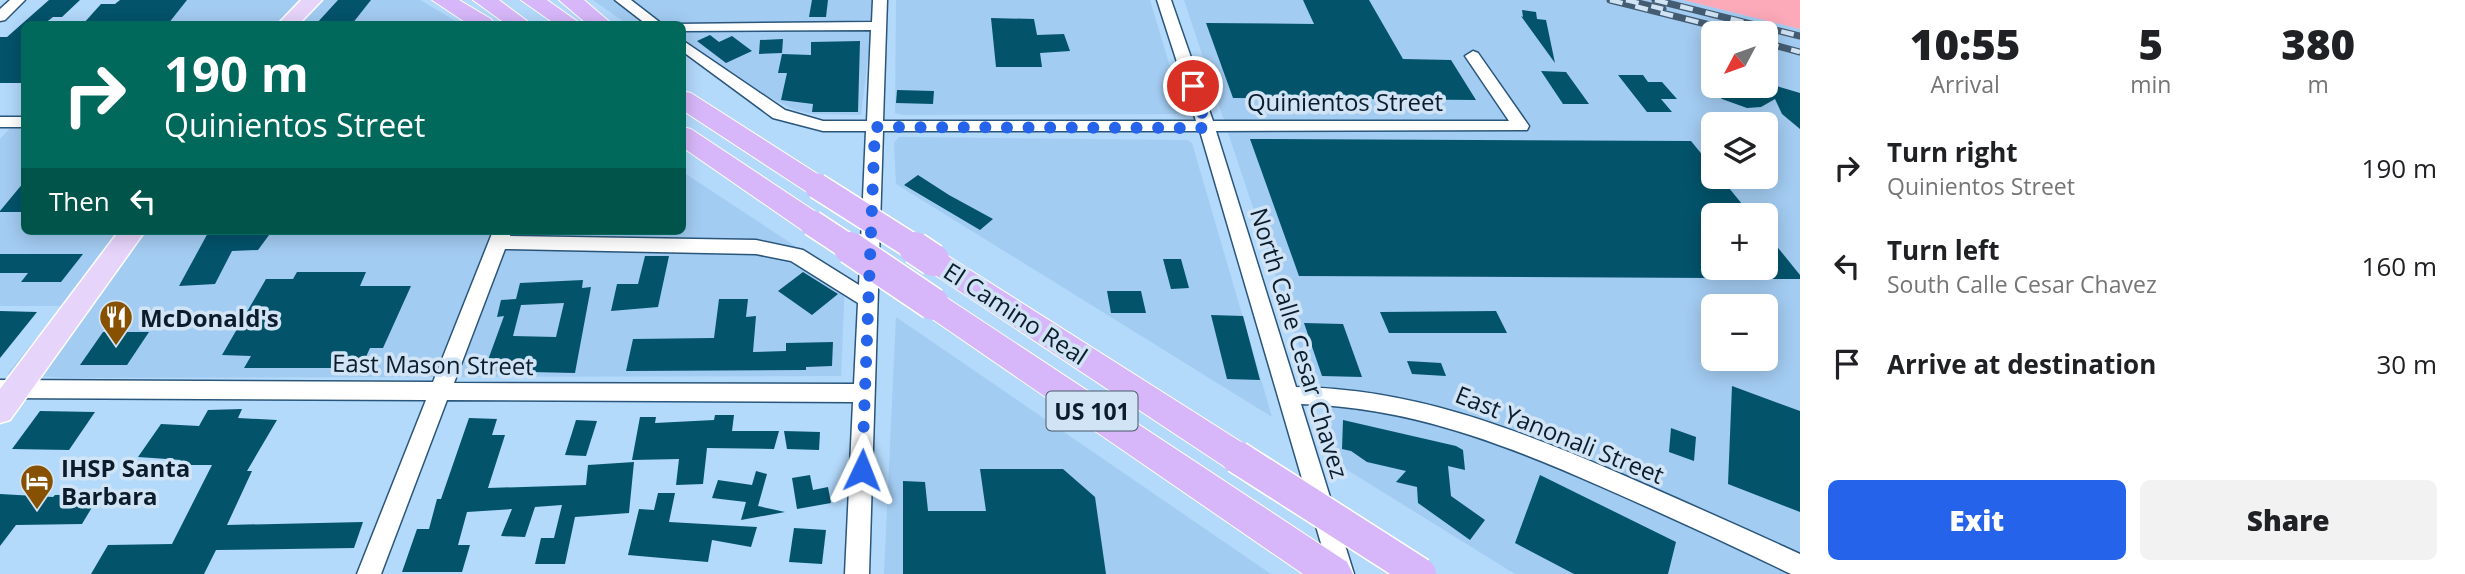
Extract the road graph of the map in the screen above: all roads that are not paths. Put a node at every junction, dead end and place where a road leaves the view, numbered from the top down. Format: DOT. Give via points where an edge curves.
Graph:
graph roads {
  1 [pos="18,0"];
  2 [pos="295,0"];
  3 [pos="312,0"];
  4 [pos="443,0"];
  5 [pos="484,0"];
  6 [pos="532,0"];
  7 [pos="570,0"];
  8 [pos="622,0"];
  9 [pos="880,0"];
  10 [pos="1164,0"];
  11 [pos="0,17"];
  12 [pos="284,21"];
  13 [pos="291,21"];
  14 [pos="478,21"];
  15 [pos="516,21"];
  16 [pos="565,21"];
  17 [pos="597,21"];
  18 [pos="651,21"];
  19 [pos="879,26"];
  20 [pos="686,27"];
  21 [pos="686,47"];
  22 [pos="1474,56"];
  23 [pos="686,101"];
  24 [pos="21,122"];
  25 [pos="2,124"];
  26 [pos="875,127"];
  27 [pos="1207,128"];
  28 [pos="686,138"];
  29 [pos="130,235"];
  30 [pos="501,236"];
  31 [pos="868,300"];
  32 [pos="9,389"];
  33 [pos="440,391"];
  34 [pos="865,393"];
  35 [pos="1289,395"];
  36 [pos="0,411"];
  37 [pos="1800,566"];
  38 [pos="369,574"];
  39 [pos="857,574"];
  40 [pos="1334,574"];
  41 [pos="1342,574"];
  42 [pos="1420,574"];
  1 -- 11 [label="street"];
  2 -- 12 [label="main road"];
  3 -- 13 [label="main road"];
  4 -- 14 [label="highway"];
  5 -- 15 [label="highway"];
  6 -- 16 [label="highway"];
  7 -- 17 [label="highway"];
  8 -- 18 [label="street"];
  9 -- 19 [label="street"];
  10 -- 27 [label="street, North Calle Cesar Chavez"];
  19 -- 20 [label="street"];
  19 -- 26 [label="street"];
  21 -- 26 [label="street, Quinientos Street" via="779,114 823,126"];
  22 -- 27 [label="street, Quinientos Street" via="1521,126"];
  23 -- 42 [label="highway, El Camino Real / US 101, bridge"];
  24 -- 25 [label="street"];
  26 -- 27 [label="street, Quinientos Street"];
  26 -- 31 [label="street"];
  27 -- 35 [label="street, North Calle Cesar Chavez"];
  28 -- 40 [label="highway, El Camino Real / US 101, bridge"];
  29 -- 32 [label="main road"];
  30 -- 31 [label="street" via="756,247 796,255"];
  30 -- 33 [label="street"];
  31 -- 34 [label="street"];
  32 -- 33 [label="street, East Mason Street"];
  32 -- 36 [label="main road"];
  33 -- 34 [label="street, East Mason Street"];
  33 -- 38 [label="street"];
  34 -- 39 [label="street"];
  35 -- 37 [label="street, East Yanonali Street" via="1383,401 1470,422 1672,506"];
  35 -- 41 [label="street, North Calle Cesar Chavez"];
}
